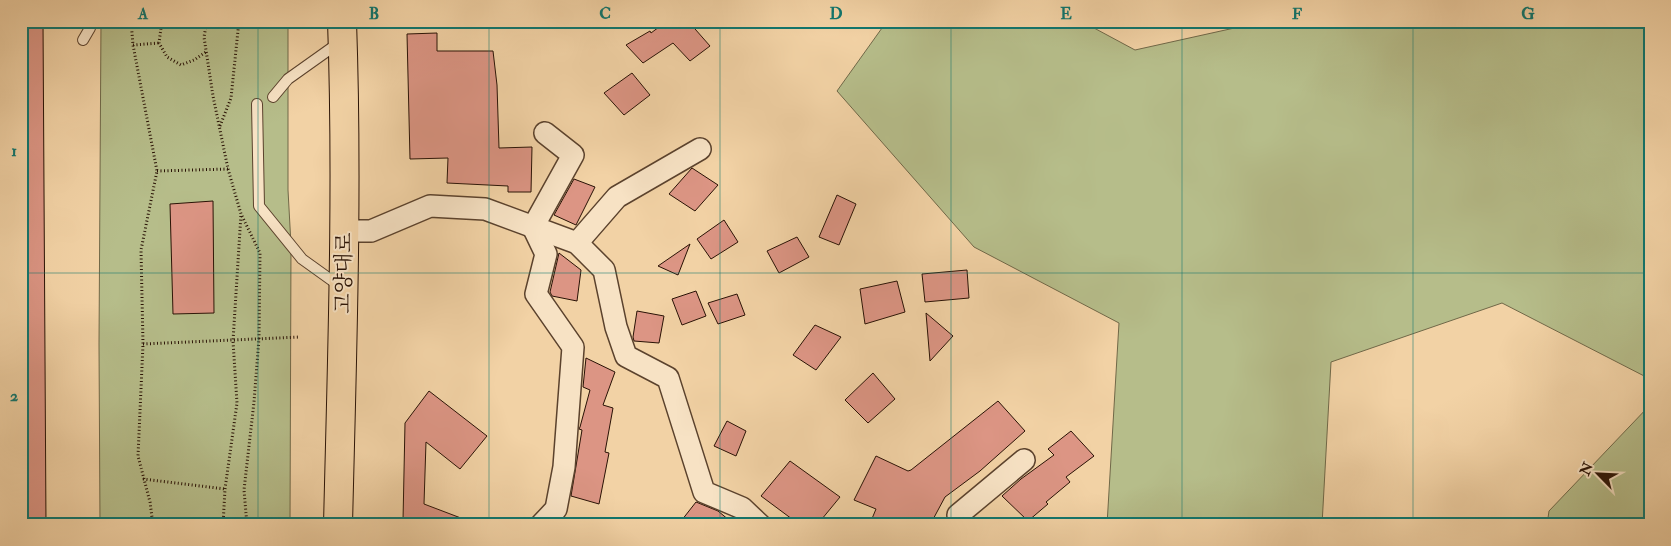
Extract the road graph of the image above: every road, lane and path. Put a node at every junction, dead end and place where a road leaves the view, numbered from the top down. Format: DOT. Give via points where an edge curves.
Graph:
graph roads {
  1 [pos="90,21"];
  2 [pos="131,21"];
  3 [pos="168,21"];
  4 [pos="200,21"];
  5 [pos="239,21"];
  6 [pos="207,24"];
  7 [pos="342,31"];
  8 [pos="83,40"];
  9 [pos="159,43"];
  10 [pos="133,45"];
  11 [pos="206,52"];
  12 [pos="272,97"];
  13 [pos="257,104"];
  14 [pos="219,126"];
  15 [pos="545,133"];
  16 [pos="700,149"];
  17 [pos="228,169"];
  18 [pos="157,171"];
  19 [pos="241,214"];
  20 [pos="533,227"];
  21 [pos="344,231"];
  22 [pos="577,244"];
  23 [pos="344,289"];
  24 [pos="300,337"];
  25 [pos="259,338"];
  26 [pos="233,341"];
  27 [pos="143,344"];
  28 [pos="1024,460"];
  29 [pos="143,479"];
  30 [pos="225,488"];
  31 [pos="153,525"];
  32 [pos="223,525"];
  33 [pos="247,525"];
  34 [pos="338,525"];
  35 [pos="541,525"];
  36 [pos="760,525"];
  37 [pos="959,525"];
  1 -- 8 [label="lane"];
  2 -- 10 [label="path"];
  3 -- 9 [label="path" via="162,28"];
  4 -- 6 [label="path"];
  5 -- 14 [label="path" via="231,98"];
  6 -- 11 [label="path"];
  7 -- 12 [label="lane" via="288,78"];
  7 -- 21 [label="main road, 고양대로"];
  9 -- 10 [label="path"];
  9 -- 11 [label="path" via="167,57 181,65"];
  10 -- 18 [label="path"];
  11 -- 14 [label="path"];
  13 -- 23 [label="lane" via="259,206 302,259"];
  14 -- 17 [label="path"];
  15 -- 20 [label="street" via="572,155"];
  16 -- 22 [label="street" via="617,196"];
  17 -- 18 [label="path"];
  17 -- 19 [label="path"];
  18 -- 27 [label="path" via="141,250"];
  19 -- 25 [label="path" via="260,253"];
  19 -- 26 [label="path"];
  20 -- 21 [label="street" via="484,209 430,206 371,231"];
  20 -- 22 [label="street"];
  20 -- 35 [label="street" via="546,254 536,294 573,347 564,467 556,509"];
  21 -- 23 [label="main road, 고양대로"];
  22 -- 36 [label="street" via="604,270 626,356 668,378 704,492 742,508"];
  23 -- 34 [label="main road, 고양대로"];
  24 -- 25 [label="path"];
  25 -- 26 [label="path"];
  25 -- 33 [label="path" via="244,490"];
  26 -- 27 [label="path"];
  26 -- 30 [label="path" via="237,403"];
  27 -- 29 [label="path" via="138,456"];
  28 -- 37 [label="street" via="958,515"];
  29 -- 30 [label="path"];
  29 -- 31 [label="path"];
  30 -- 32 [label="path"];
}
